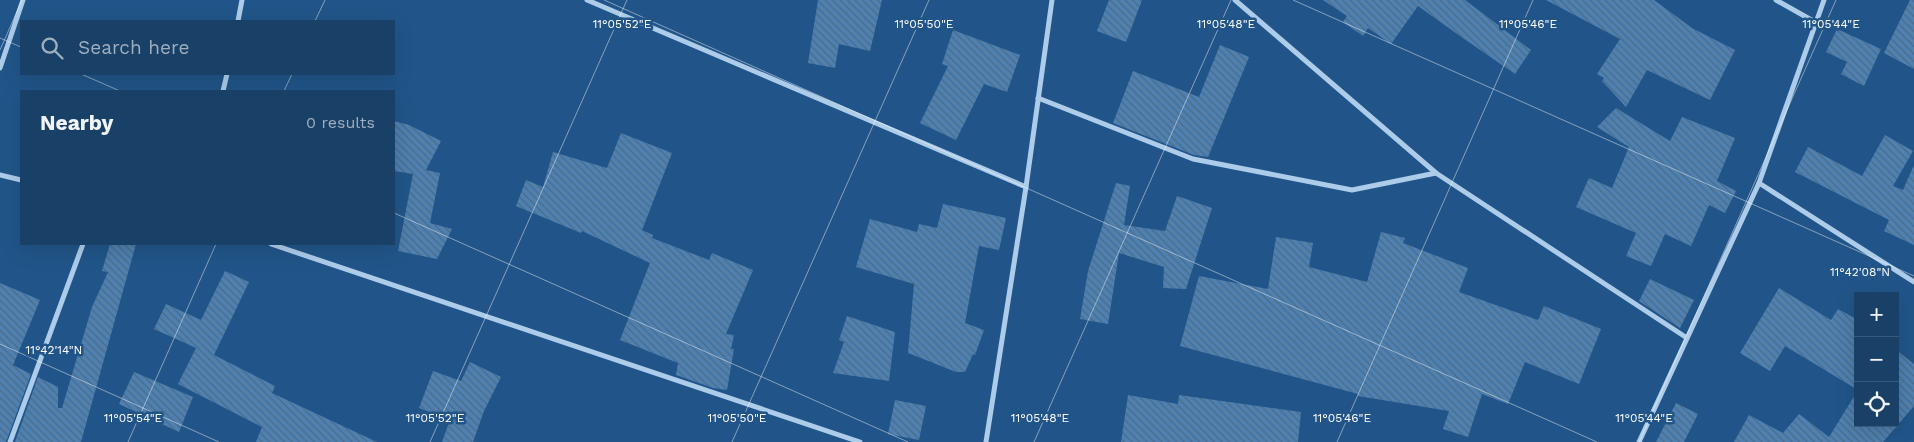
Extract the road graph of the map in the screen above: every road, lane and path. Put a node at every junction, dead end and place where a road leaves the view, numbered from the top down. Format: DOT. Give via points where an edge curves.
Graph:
graph roads {
  1 [pos="22,0"];
  2 [pos="242,0"];
  3 [pos="587,0"];
  4 [pos="1052,0"];
  5 [pos="1235,0"];
  6 [pos="1776,0"];
  7 [pos="1824,0"];
  8 [pos="238,20"];
  9 [pos="1815,22"];
  10 [pos="0,68"];
  11 [pos="227,75"];
  12 [pos="223,90"];
  13 [pos="1038,98"];
  14 [pos="1436,173"];
  15 [pos="0,175"];
  16 [pos="20,180"];
  17 [pos="1759,183"];
  18 [pos="1026,187"];
  19 [pos="83,245"];
  20 [pos="274,245"];
  21 [pos="1914,282"];
  22 [pos="1687,338"];
  23 [pos="10,442"];
  24 [pos="860,442"];
  25 [pos="986,442"];
  26 [pos="1638,442"];
  1 -- 10 [label="street"];
  2 -- 8 [label="street"];
  3 -- 18 [label="street"];
  4 -- 13 [label="street"];
  5 -- 14 [label="street"];
  6 -- 9 [label="street"];
  7 -- 9 [label="street"];
  9 -- 17 [label="street"];
  11 -- 12 [label="street"];
  13 -- 14 [label="street" via="1193,158 1352,190"];
  13 -- 18 [label="street"];
  14 -- 22 [label="street"];
  15 -- 16 [label="street"];
  17 -- 21 [label="street"];
  17 -- 22 [label="street"];
  18 -- 25 [label="street"];
  19 -- 23 [label="street"];
  20 -- 24 [label="street"];
  22 -- 26 [label="street"];
}
